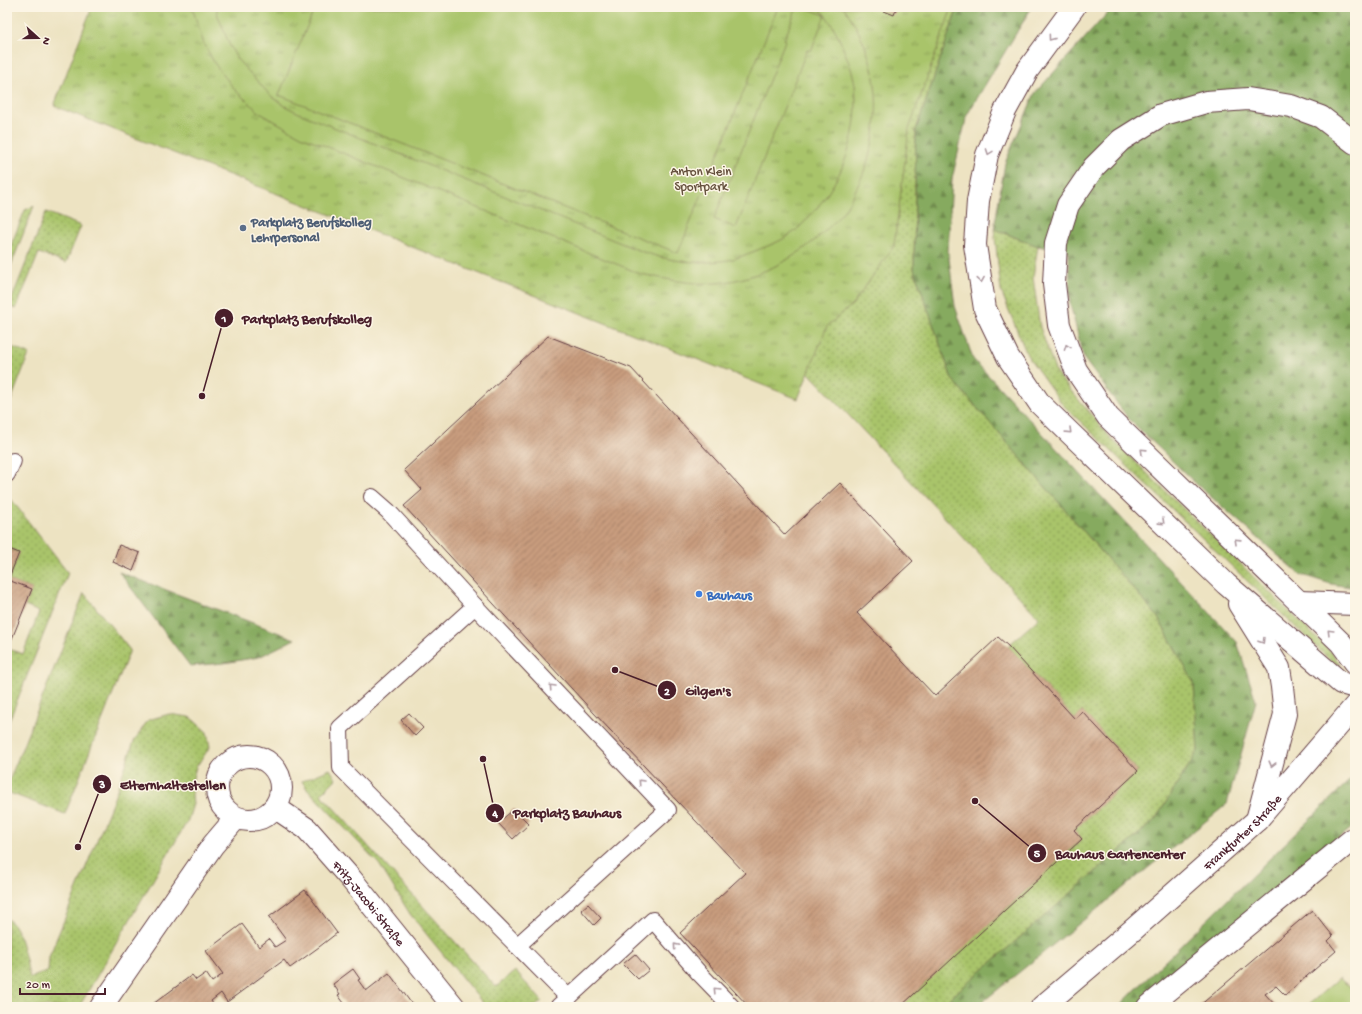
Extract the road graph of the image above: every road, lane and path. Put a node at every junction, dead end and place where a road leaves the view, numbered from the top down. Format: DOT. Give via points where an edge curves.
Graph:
graph roads {
  1 [pos="1074,7"];
  2 [pos="1355,143"];
  3 [pos="372,497"];
  4 [pos="1226,584"];
  5 [pos="1299,602"];
  6 [pos="1355,604"];
  7 [pos="475,606"];
  8 [pos="1355,662"];
  9 [pos="1355,687"];
  10 [pos="1355,706"];
  11 [pos="276,808"];
  12 [pos="236,818"];
  13 [pos="1257,820"];
  14 [pos="1355,839"];
  15 [pos="517,946"];
  16 [pos="564,1002"];
  17 [pos="101,1007"];
  18 [pos="454,1007"];
  19 [pos="732,1007"];
  20 [pos="1042,1007"];
  21 [pos="1148,1007"];
  1 -- 4 [label="main road, one-way" via="1027,71 1005,111 987,155 978,201 975,245 986,309 1008,357 1040,404"];
  5 -- 2 [label="main road, one-way" via="1108,417 1076,370 1059,325 1054,284 1056,243 1068,205 1094,168 1122,140 1161,115 1206,102 1248,99 1291,106 1320,116"];
  3 -- 7 [label="lane" via="388,511"];
  4 -- 9 [label="main road" via="1341,684"];
  4 -- 13 [label="main road, one-way" via="1279,668 1282,687 1285,714"];
  5 -- 6 [label="main road"];
  8 -- 5 [label="main road, one-way" via="1341,643"];
  7 -- 15 [label="lane" via="340,728 341,768"];
  15 -- 7 [label="lane, one-way" via="668,810"];
  10 -- 13 [label="main road, Frankfurter Straße"];
  11 -- 12 [label="main road" via="258,820"];
  11 -- 12 [label="main road" via="282,790 278,772 264,759 249,755 232,760 224,767 217,785 221,805"];
  11 -- 18 [label="main road, Fritz-Jacobi-Straße" via="312,834"];
  12 -- 17 [label="main road" via="212,845"];
  13 -- 20 [label="main road, Frankfurter Straße"];
  14 -- 21 [label="main road"];
  15 -- 16 [label="lane"];
  19 -- 16 [label="lane, one-way" via="653,920"];
}
